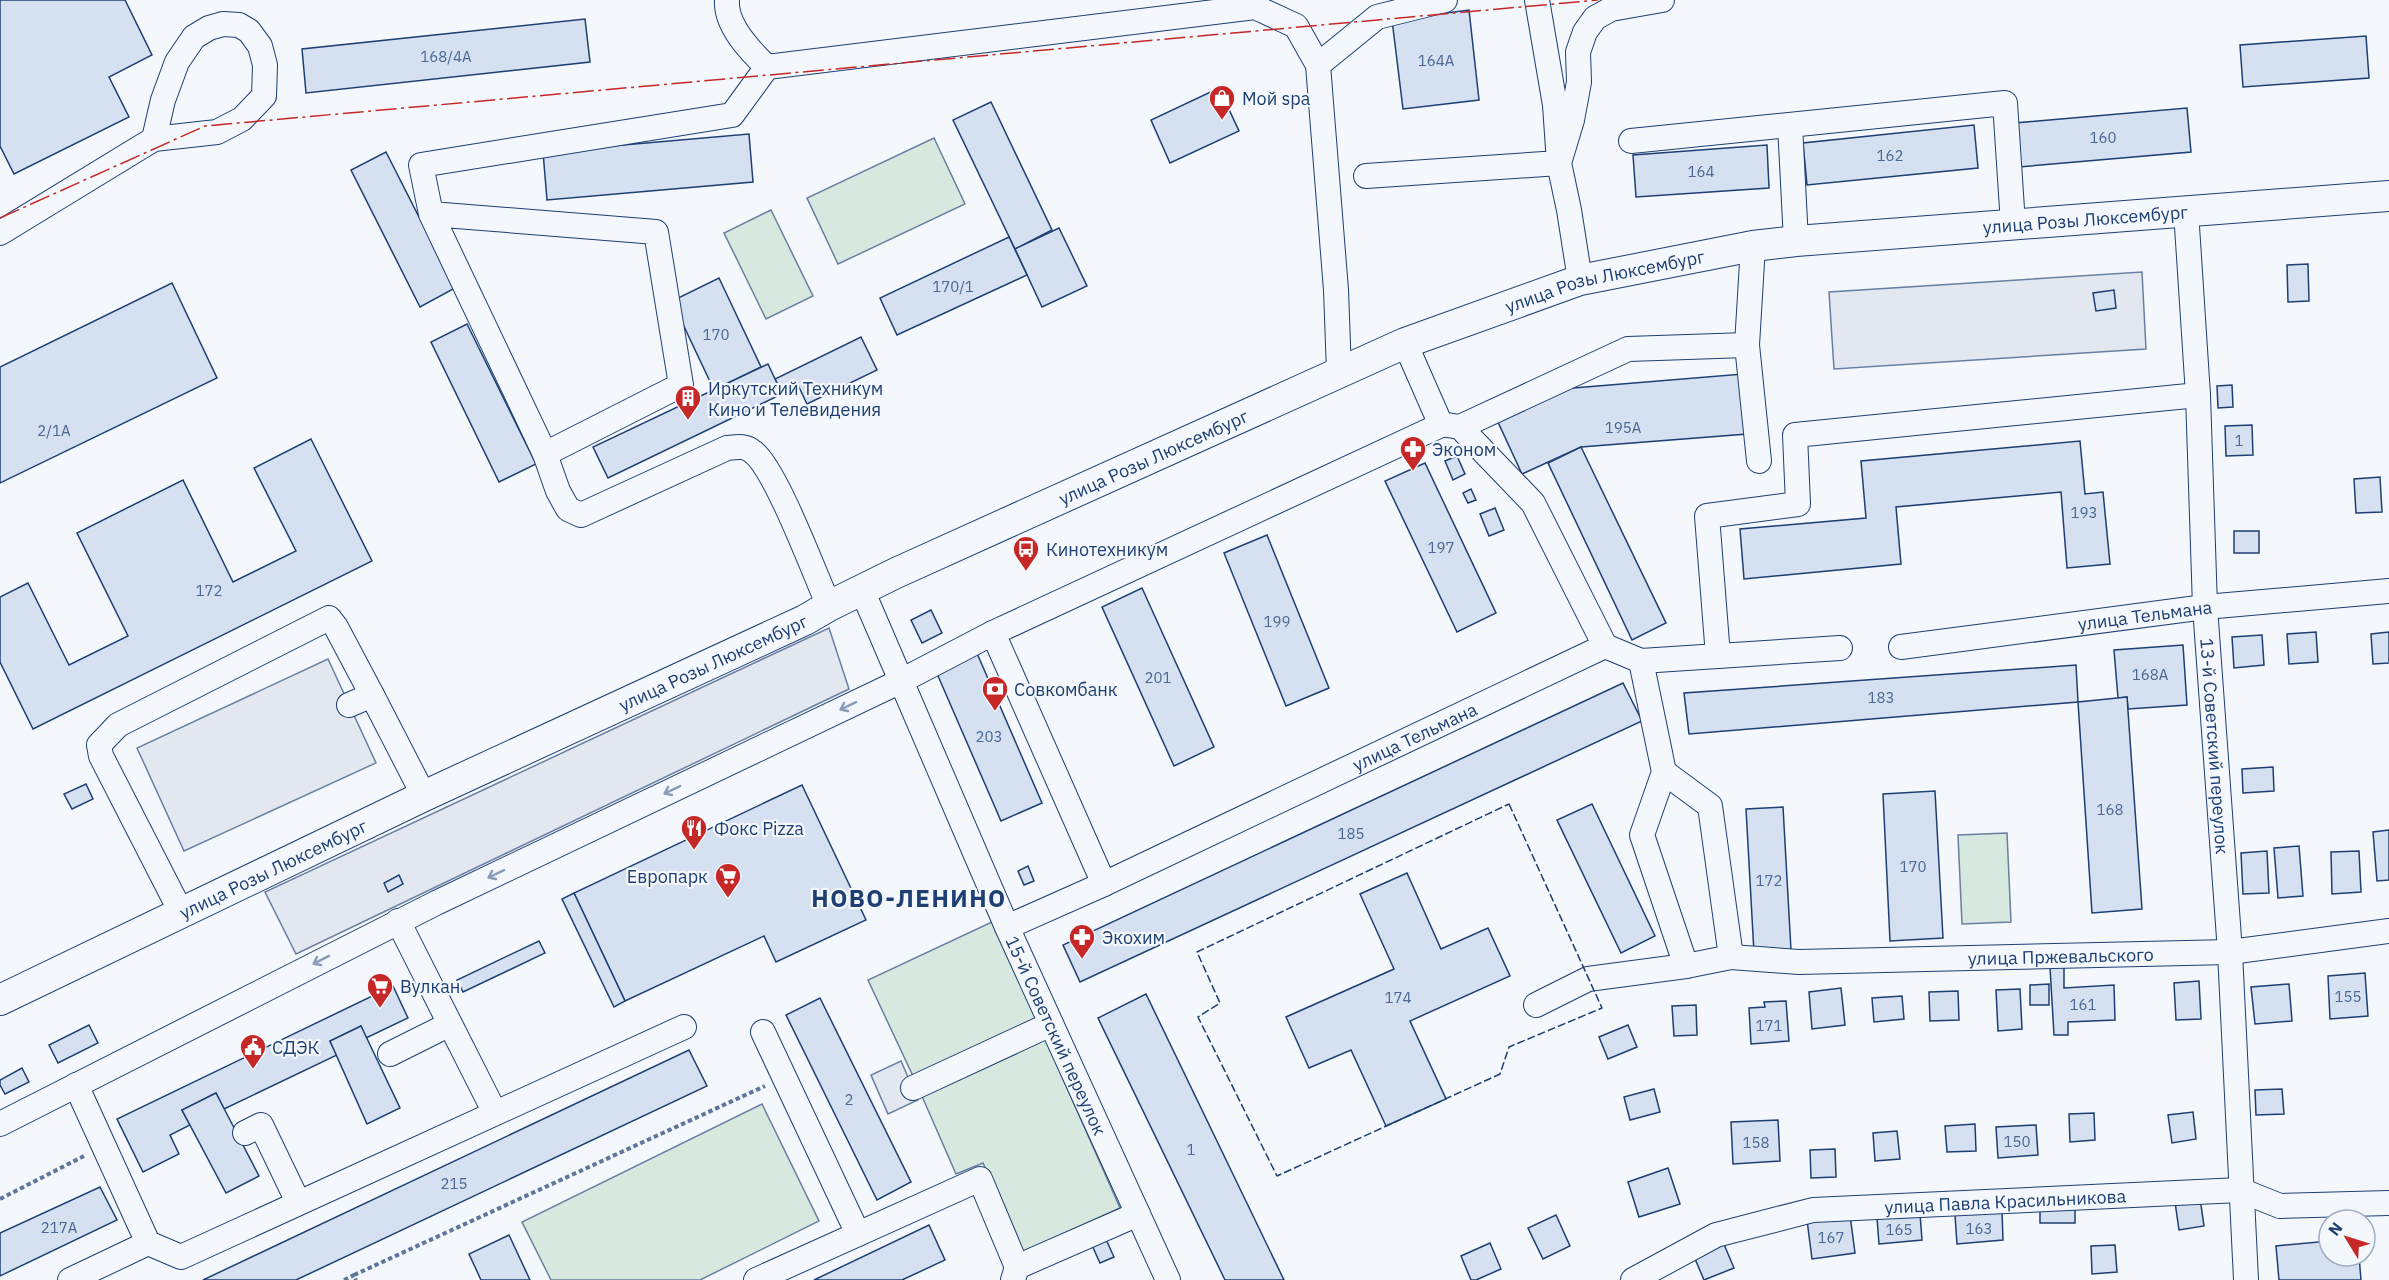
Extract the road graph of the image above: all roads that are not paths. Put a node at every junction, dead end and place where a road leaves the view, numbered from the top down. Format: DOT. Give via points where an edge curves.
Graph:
graph roads {
  1 [pos="727,0"];
  2 [pos="1445,0"];
  3 [pos="1537,0"];
  4 [pos="1662,0"];
  5 [pos="1318,65"];
  6 [pos="767,67"];
  7 [pos="1790,125"];
  8 [pos="154,140"];
  9 [pos="1631,141"];
  10 [pos="1559,163"];
  11 [pos="1366,176"];
  12 [pos="2389,196"];
  13 [pos="2186,211"];
  14 [pos="431,214"];
  15 [pos="2013,224"];
  16 [pos="0,233"];
  17 [pos="1796,241"];
  18 [pos="1753,246"];
  19 [pos="1580,280"];
  20 [pos="1405,343"];
  21 [pos="1747,345"];
  22 [pos="1339,372"];
  23 [pos="2198,395"];
  24 [pos="1451,426"];
  25 [pos="545,454"];
  26 [pos="1759,461"];
  27 [pos="862,590"];
  28 [pos="2389,591"];
  29 [pos="829,606"];
  30 [pos="2205,607"];
  31 [pos="993,633"];
  32 [pos="1605,646"];
  33 [pos="1901,647"];
  34 [pos="1840,648"];
  35 [pos="1718,656"];
  36 [pos="1641,661"];
  37 [pos="901,681"];
  38 [pos="372,695"];
  39 [pos="349,705"];
  40 [pos="1664,772"];
  41 [pos="424,796"];
  42 [pos="1104,884"];
  43 [pos="182,914"];
  44 [pos="398,921"];
  45 [pos="1007,927"];
  46 [pos="2389,931"];
  47 [pos="2230,952"];
  48 [pos="1731,957"];
  49 [pos="1686,966"];
  50 [pos="0,1000"];
  51 [pos="1536,1005"];
  52 [pos="450,1024"];
  53 [pos="1051,1024"];
  54 [pos="684,1027"];
  55 [pos="763,1032"];
  56 [pos="390,1054"];
  57 [pos="76,1085"];
  58 [pos="913,1088"];
  59 [pos="495,1113"];
  60 [pos="0,1124"];
  61 [pos="244,1133"];
  62 [pos="2240,1190"];
  63 [pos="298,1202"];
  64 [pos="2389,1203"];
  65 [pos="1138,1214"];
  66 [pos="858,1234"];
  67 [pos="148,1243"];
  68 [pos="1015,1274"];
  69 [pos="70,1280"];
  70 [pos="756,1280"];
  71 [pos="1168,1280"];
  72 [pos="1633,1280"];
  73 [pos="2246,1280"];
  1 -- 6 [label="street" via="739,36"];
  2 -- 5 [label="street" via="1377,17"];
  3 -- 10 [label="street" via="1555,105"];
  4 -- 10 [label="street" via="1611,9 1595,18 1585,32 1578,52 1579,82 1572,120"];
  5 -- 6 [label="street" via="1296,26 1255,7"];
  5 -- 22 [label="street"];
  6 -- 14 [label="street" via="732,115 421,165"];
  7 -- 9 [label="street"];
  7 -- 15 [label="street" via="2005,103"];
  7 -- 17 [label="street"];
  8 -- 8 [label="street" via="217,132 242,119 264,96 266,65 260,46 249,31 239,25 223,24 194,37 177,62"];
  8 -- 16 [label="street"];
  10 -- 11 [label="street"];
  10 -- 19 [label="street"];
  12 -- 13 [label="main road, улица Розы Люксембург"];
  13 -- 15 [label="main road, улица Розы Люксембург"];
  13 -- 23 [label="street, 13-й Советский переулок"];
  14 -- 25 [label="street"];
  14 -- 25 [label="street" via="656,232 681,386"];
  15 -- 17 [label="main road, улица Розы Люксембург"];
  17 -- 18 [label="main road, улица Розы Люксембург"];
  18 -- 19 [label="main road, улица Розы Люксембург"];
  18 -- 21 [label="street"];
  19 -- 20 [label="main road, улица Розы Люксембург"];
  20 -- 22 [label="main road, улица Розы Люксембург"];
  20 -- 24 [label="street"];
  21 -- 24 [label="street" via="1628,349"];
  21 -- 26 [label="street"];
  22 -- 27 [label="main road, улица Розы Люксембург"];
  23 -- 30 [label="street, 13-й Советский переулок"];
  23 -- 35 [label="street" via="1795,435 1798,504 1707,516"];
  24 -- 31 [label="street"];
  24 -- 32 [label="street" via="1533,503"];
  25 -- 29 [label="street" via="568,509 581,515 727,448 744,447 764,462"];
  27 -- 29 [label="main road, улица Розы Люксембург"];
  27 -- 37 [label="street, 15-й Советский переулок"];
  28 -- 30 [label="street, улица Тельмана"];
  29 -- 41 [label="main road, улица Розы Люксембург"];
  30 -- 33 [label="street, улица Тельмана"];
  30 -- 47 [label="street, 13-й Советский переулок"];
  31 -- 37 [label="street"];
  31 -- 42 [label="street"];
  32 -- 36 [label="street"];
  32 -- 42 [label="street, улица Тельмана"];
  34 -- 35 [label="street"];
  35 -- 36 [label="street"];
  36 -- 40 [label="street"];
  37 -- 44 [label="street, one-way"];
  37 -- 45 [label="street, 15-й Советский переулок"];
  38 -- 39 [label="street"];
  38 -- 41 [label="street"];
  38 -- 43 [label="street" via="329,618 118,725 99,745 101,756"];
  40 -- 48 [label="street" via="1710,806"];
  40 -- 49 [label="street" via="1642,835"];
  41 -- 43 [label="main road, улица Розы Люксембург"];
  42 -- 45 [label="street, улица Тельмана"];
  43 -- 50 [label="main road, улица Розы Люксембург"];
  44 -- 52 [label="street"];
  44 -- 57 [label="street, one-way"];
  45 -- 53 [label="street, 15-й Советский переулок"];
  46 -- 47 [label="street, улица Пржевальского"];
  47 -- 48 [label="street, улица Пржевальского" via="1799,962"];
  47 -- 62 [label="street, 13-й Советский переулок"];
  48 -- 49 [label="street, улица Пржевальского"];
  49 -- 51 [label="street, улица Пржевальского" via="1588,979"];
  52 -- 56 [label="street"];
  52 -- 59 [label="street"];
  53 -- 58 [label="street"];
  53 -- 65 [label="street, 15-й Советский переулок"];
  54 -- 59 [label="street"];
  55 -- 66 [label="street"];
  57 -- 60 [label="street"];
  57 -- 67 [label="street"];
  59 -- 63 [label="street"];
  61 -- 63 [label="street" via="261,1125"];
  62 -- 64 [label="street, улица Павла Красильникова" via="2280,1206"];
  62 -- 72 [label="street, улица Павла Красильникова" via="1813,1210 1716,1235"];
  62 -- 73 [label="street, 13-й Советский переулок"];
  63 -- 67 [label="street" via="181,1257"];
  65 -- 68 [label="street"];
  65 -- 71 [label="street, 15-й Советский переулок"];
  66 -- 68 [label="street" via="980,1179"];
  66 -- 70 [label="street"];
  67 -- 69 [label="street"];
}
